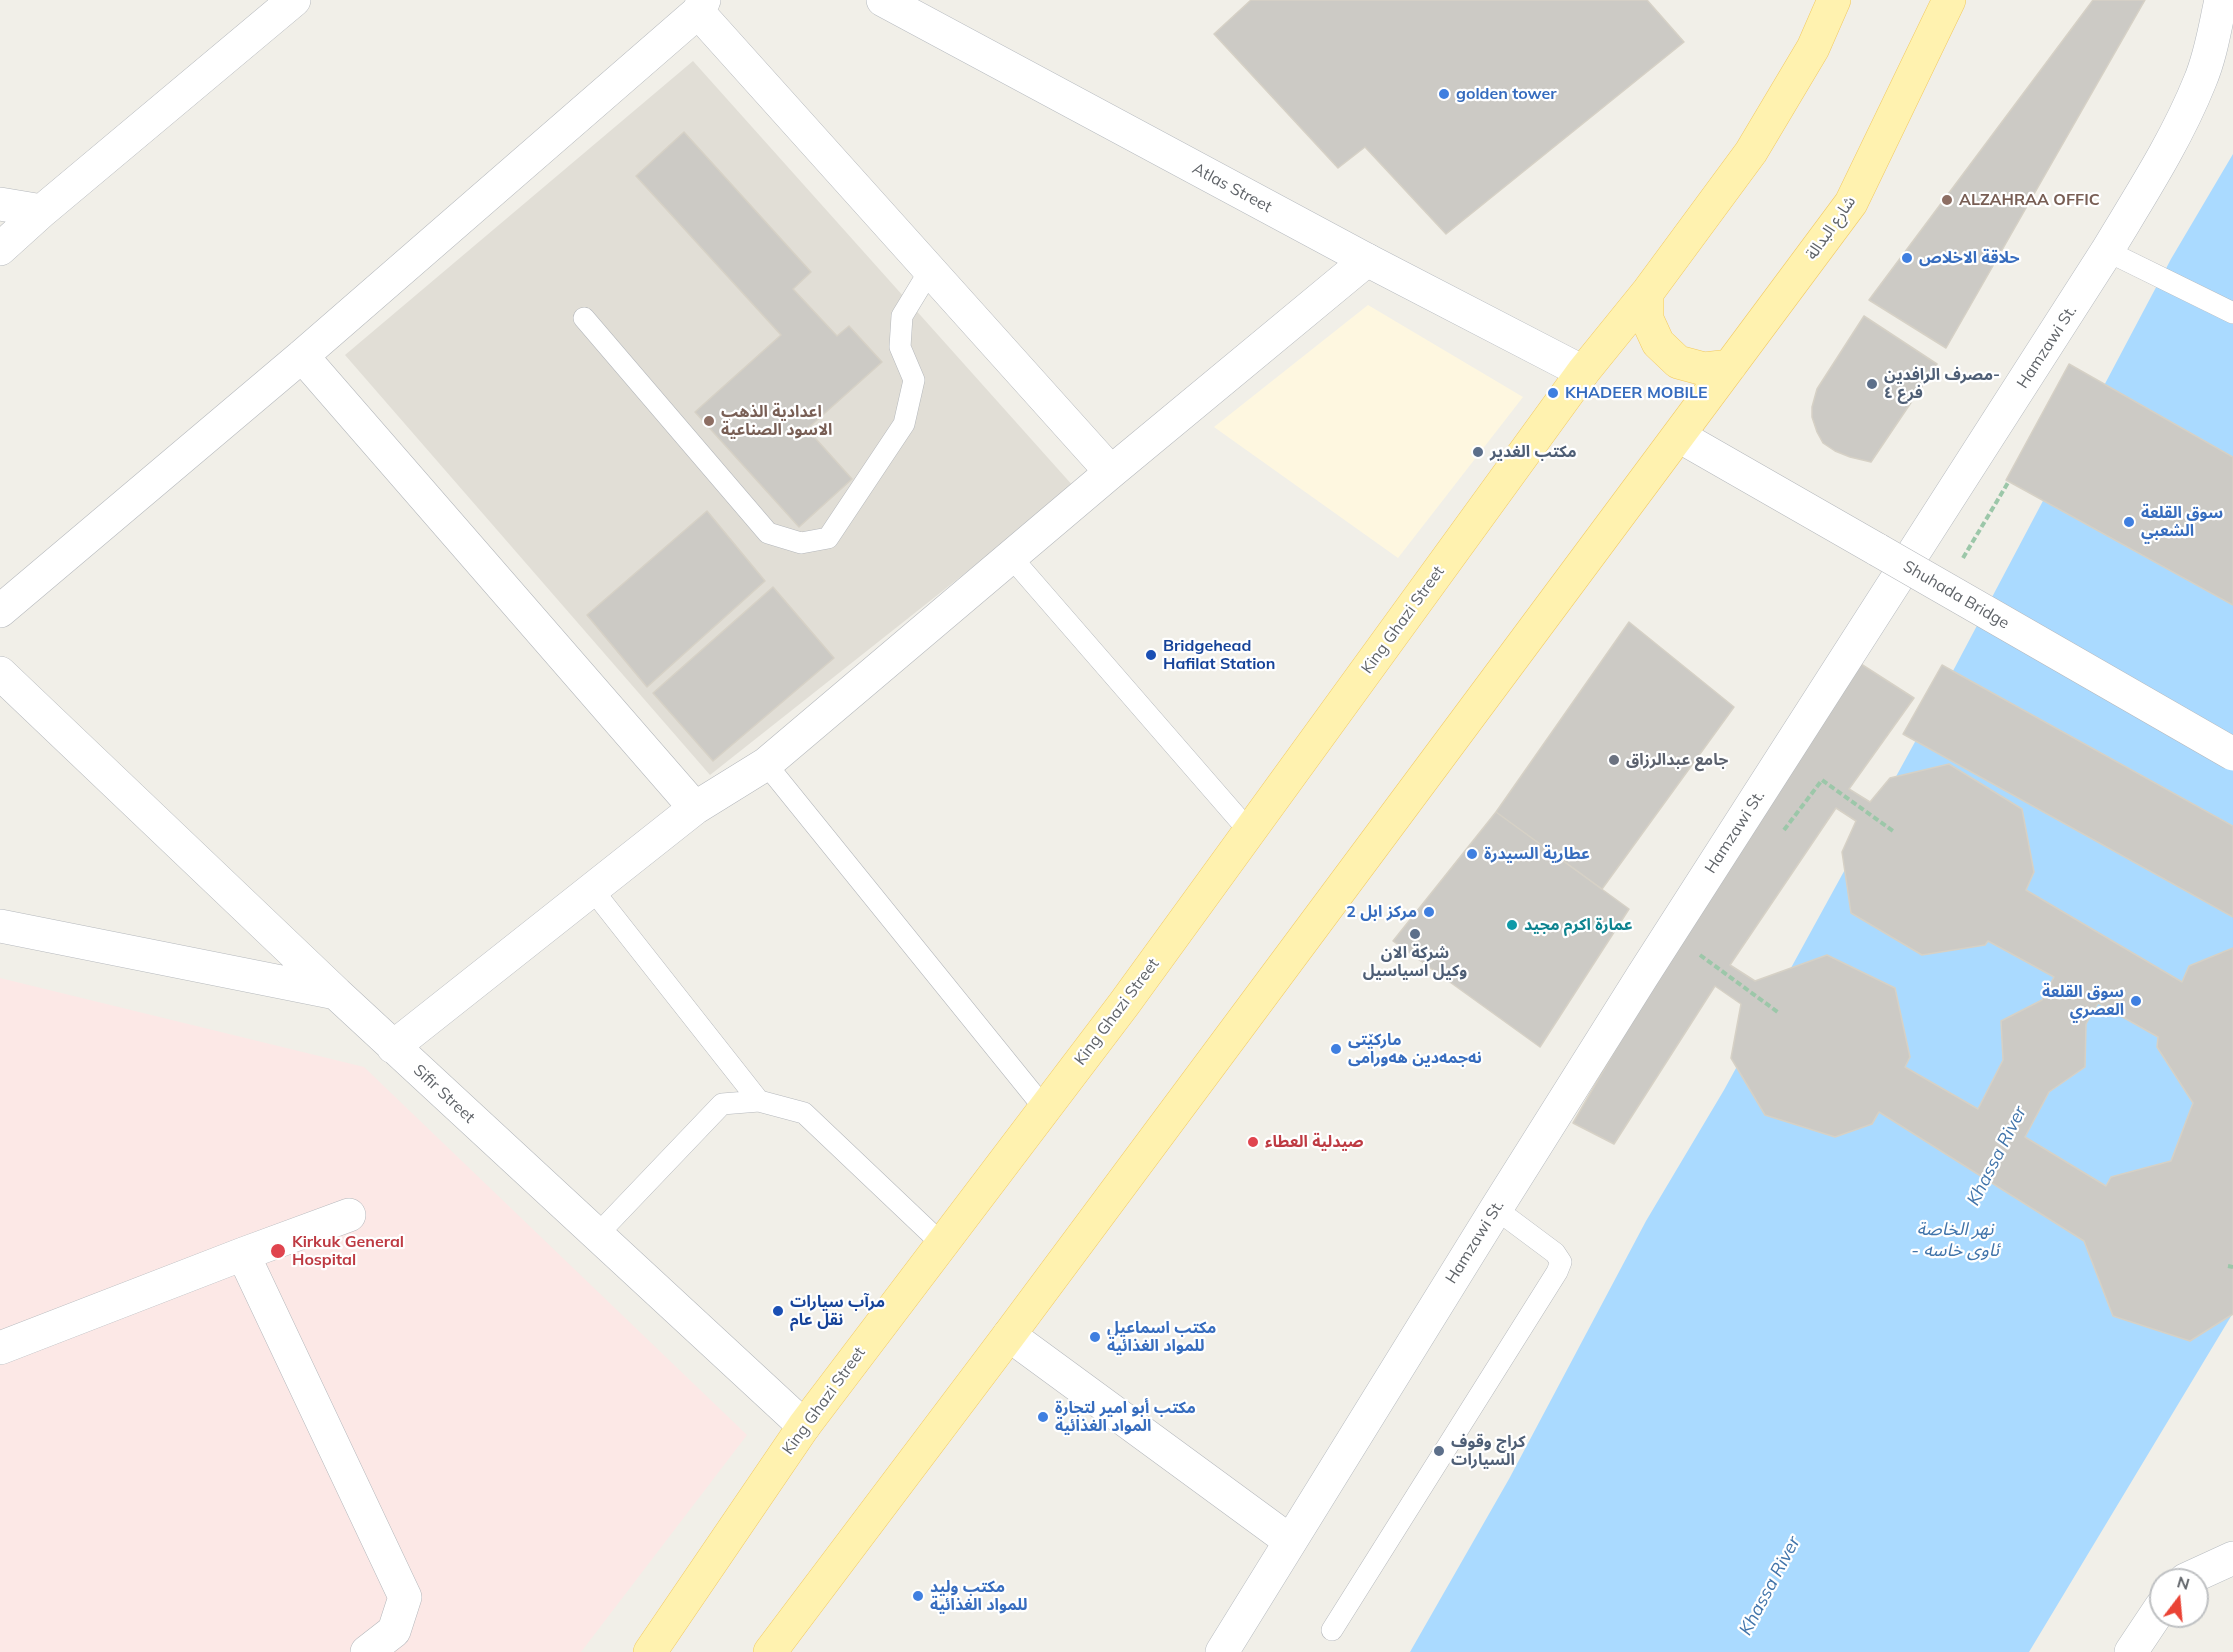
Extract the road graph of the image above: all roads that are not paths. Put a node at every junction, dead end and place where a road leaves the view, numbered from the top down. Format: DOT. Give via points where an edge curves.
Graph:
graph roads {
  1 [pos="294,0"];
  2 [pos="883,0"];
  3 [pos="1834,0"];
  4 [pos="1949,0"];
  5 [pos="2221,0"];
  6 [pos="701,6"];
  7 [pos="0,204"];
  8 [pos="42,211"];
  9 [pos="0,249"];
  10 [pos="2107,251"];
  11 [pos="1367,260"];
  12 [pos="930,270"];
  13 [pos="1647,293"];
  14 [pos="2233,313"];
  15 [pos="584,318"];
  16 [pos="302,356"];
  17 [pos="1730,366"];
  18 [pos="1583,372"];
  19 [pos="1679,436"];
  20 [pos="1112,472"];
  21 [pos="1011,557"];
  22 [pos="0,611"];
  23 [pos="0,673"];
  24 [pos="2233,754"];
  25 [pos="766,764"];
  26 [pos="695,807"];
  27 [pos="1249,831"];
  28 [pos="592,889"];
  29 [pos="0,926"];
  30 [pos="336,993"];
  31 [pos="393,1047"];
  32 [pos="759,1101"];
  33 [pos="1045,1109"];
  34 [pos="1496,1209"];
  35 [pos="349,1215"];
  36 [pos="597,1235"];
  37 [pos="942,1244"];
  38 [pos="243,1254"];
  39 [pos="1009,1335"];
  40 [pos="0,1348"];
  41 [pos="804,1426"];
  42 [pos="1290,1541"];
  43 [pos="2233,1558"];
  44 [pos="2209,1569"];
  45 [pos="2149,1625"];
  46 [pos="1332,1630"];
  47 [pos="367,1652"];
  48 [pos="650,1652"];
  49 [pos="770,1652"];
  50 [pos="1222,1652"];
  51 [pos="2131,1652"];
  1 -- 8 [label="street"];
  2 -- 11 [label="street, Atlas Street"];
  3 -- 13 [label="main road" via="1813,48 1750,152"];
  4 -- 17 [label="main road, شارع البدالة" via="1851,203"];
  5 -- 10 [label="street, Hamzawi St." via="2201,80 2168,149"];
  6 -- 12 [label="street"];
  6 -- 16 [label="street"];
  7 -- 8 [label="street"];
  8 -- 9 [label="street"];
  10 -- 14 [label="lane"];
  10 -- 34 [label="street, Hamzawi St."];
  11 -- 18 [label="street, Atlas Street"];
  11 -- 20 [label="street"];
  12 -- 15 [label="lane" via="902,316 900,347 914,380 904,424 828,538 801,543 768,533"];
  12 -- 20 [label="street"];
  13 -- 17 [label="main road" via="1647,319 1658,343 1678,362 1704,369"];
  13 -- 18 [label="main road"];
  16 -- 22 [label="street"];
  16 -- 26 [label="street"];
  17 -- 19 [label="main road, شارع البدالة"];
  18 -- 27 [label="main road, King Ghazi Street"];
  19 -- 24 [label="street, Shuhada Bridge, bridge"];
  19 -- 39 [label="main road"];
  20 -- 21 [label="street"];
  21 -- 25 [label="street"];
  21 -- 27 [label="lane"];
  23 -- 30 [label="street, Sifir Street"];
  25 -- 26 [label="street"];
  25 -- 33 [label="lane"];
  26 -- 28 [label="street"];
  27 -- 33 [label="main road, King Ghazi Street"];
  28 -- 31 [label="street"];
  28 -- 32 [label="lane"];
  29 -- 30 [label="street"];
  30 -- 31 [label="street, Sifir Street"];
  31 -- 36 [label="street, Sifir Street"];
  32 -- 36 [label="lane" via="722,1104"];
  32 -- 37 [label="lane" via="804,1113"];
  33 -- 37 [label="main road, King Ghazi Street"];
  34 -- 42 [label="street, Hamzawi St."];
  34 -- 46 [label="lane" via="1555,1253 1561,1262"];
  35 -- 38 [label="street"];
  36 -- 41 [label="street, Sifir Street"];
  37 -- 41 [label="main road, King Ghazi Street"];
  38 -- 40 [label="street"];
  38 -- 47 [label="street" via="405,1597 394,1631"];
  39 -- 42 [label="street"];
  39 -- 49 [label="main road"];
  41 -- 48 [label="main road, King Ghazi Street"];
  42 -- 50 [label="street, Hamzawi St."];
  43 -- 44 [label="street"];
  45 -- 51 [label="street"];
}
